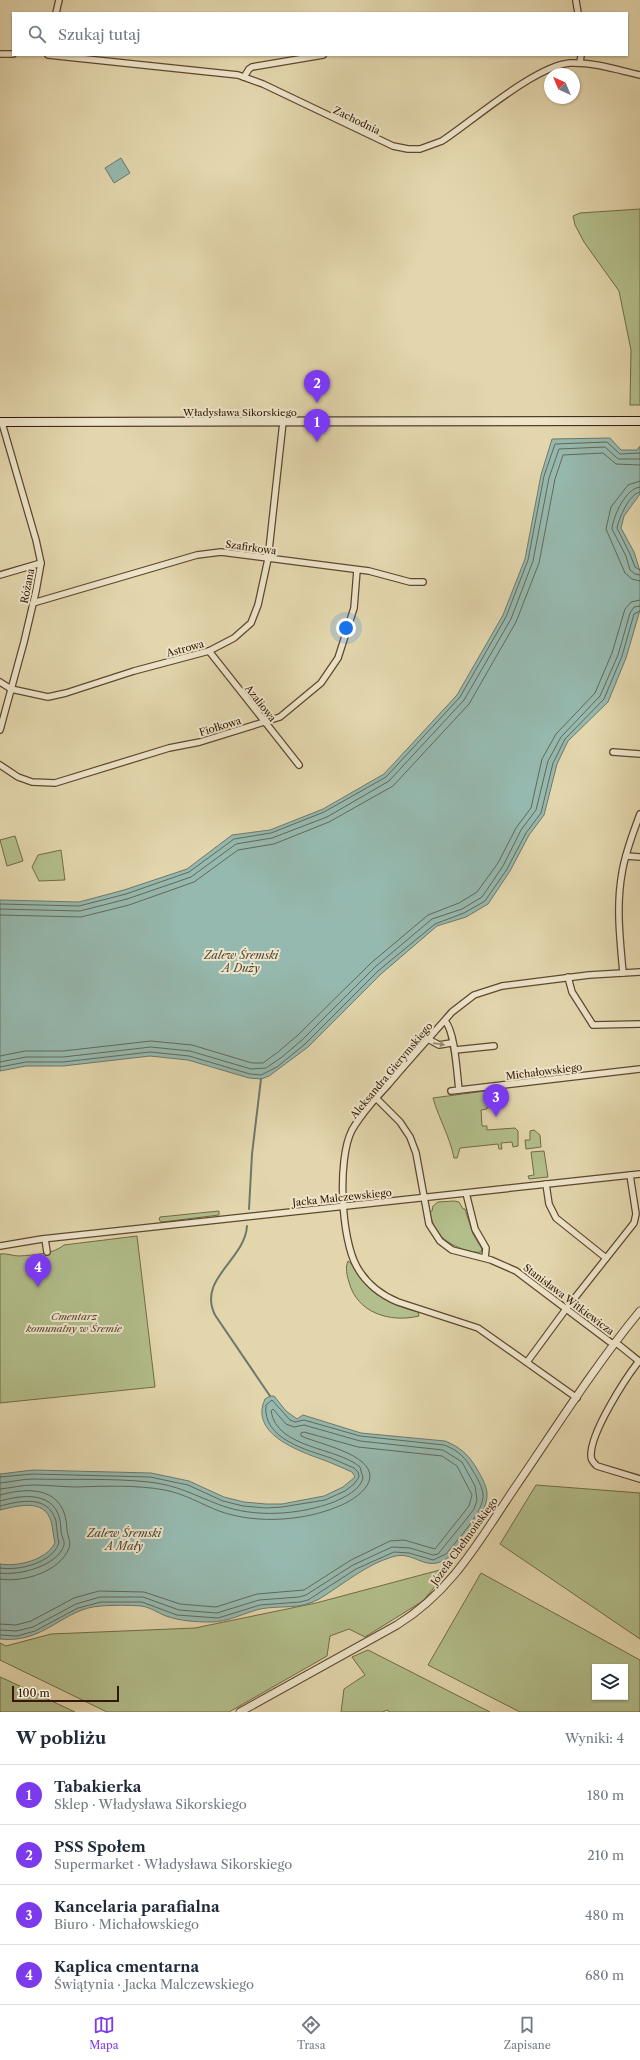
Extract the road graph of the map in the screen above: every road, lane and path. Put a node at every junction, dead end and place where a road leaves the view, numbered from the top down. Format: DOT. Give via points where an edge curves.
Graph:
graph roads {
  1 [pos="60,0"];
  2 [pos="576,1"];
  3 [pos="56,12"];
  4 [pos="578,12"];
  5 [pos="0,54"];
  6 [pos="12,54"];
  7 [pos="58,56"];
  8 [pos="317,56"];
  9 [pos="581,56"];
  10 [pos="580,63"];
  11 [pos="640,75"];
  12 [pos="244,77"];
  13 [pos="640,421"];
  14 [pos="283,422"];
  15 [pos="1,426"];
  16 [pos="268,559"];
  17 [pos="40,563"];
  18 [pos="357,570"];
  19 [pos="0,575"];
  20 [pos="423,582"];
  21 [pos="33,603"];
  22 [pos="210,652"];
  23 [pos="0,682"];
  24 [pos="11,689"];
  25 [pos="264,722"];
  26 [pos="0,730"];
  27 [pos="613,752"];
  28 [pos="640,754"];
  29 [pos="0,765"];
  30 [pos="298,766"];
  31 [pos="640,814"];
  32 [pos="626,856"];
  33 [pos="640,857"];
  34 [pos="623,972"];
  35 [pos="640,972"];
  36 [pos="568,977"];
  37 [pos="445,1021"];
  38 [pos="640,1024"];
  39 [pos="428,1039"];
  40 [pos="451,1042"];
  41 [pos="494,1046"];
  42 [pos="455,1050"];
  43 [pos="640,1069"];
  44 [pos="459,1090"];
  45 [pos="451,1091"];
  46 [pos="376,1098"];
  47 [pos="640,1174"];
  48 [pos="630,1175"];
  49 [pos="546,1184"];
  50 [pos="466,1193"];
  51 [pos="424,1198"];
  52 [pos="344,1206"];
  53 [pos="45,1239"];
  54 [pos="0,1246"];
  55 [pos="47,1252"];
  56 [pos="485,1258"];
  57 [pos="606,1258"];
  58 [pos="566,1309"];
  59 [pos="640,1311"];
  60 [pos="614,1344"];
  61 [pos="640,1361"];
  62 [pos="528,1362"];
  63 [pos="577,1398"];
  64 [pos="640,1479"];
  65 [pos="240,1712"];
  1 -- 3 [label="street"];
  2 -- 4 [label="street"];
  5 -- 6 [label="street"];
  7 -- 12 [label="street, Zachodnia" via="220,72"];
  8 -- 12 [label="street" via="252,67"];
  9 -- 10 [label="street"];
  10 -- 11 [label="street, Zachodnia"];
  10 -- 12 [label="street, Zachodnia" via="559,65 543,71 442,141 426,148 414,149 385,143"];
  13 -- 14 [label="main road, Władysława Sikorskiego"];
  14 -- 15 [label="main road, Władysława Sikorskiego"];
  14 -- 16 [label="street, Astrowa"];
  15 -- 17 [label="street, Różana" via="36,540"];
  16 -- 18 [label="street, Szafirkowa"];
  16 -- 21 [label="street, Szafirkowa" via="221,552 197,555"];
  16 -- 22 [label="street, Astrowa" via="258,605 251,623 234,638"];
  17 -- 19 [label="street"];
  17 -- 21 [label="street, Różana"];
  18 -- 20 [label="street, Szafirkowa" via="410,582"];
  18 -- 25 [label="street, Fiołkowa" via="354,608 338,658 321,683 310,693 280,717"];
  21 -- 24 [label="street, Różana"];
  22 -- 24 [label="street, Astrowa" via="134,671 60,694 48,696"];
  22 -- 25 [label="street, Azaliowa"];
  23 -- 24 [label="street"];
  24 -- 26 [label="street, Różana"];
  25 -- 29 [label="street, Fiołkowa" via="55,783 32,782 18,777"];
  25 -- 30 [label="street, Azaliowa"];
  27 -- 28 [label="street"];
  31 -- 32 [label="street"];
  32 -- 33 [label="street"];
  32 -- 34 [label="street" via="619,911"];
  34 -- 35 [label="street, Aleksandra Gierymskiego"];
  34 -- 36 [label="street, Aleksandra Gierymskiego"];
  36 -- 37 [label="street, Aleksandra Gierymskiego" via="511,984 481,992 463,1002"];
  36 -- 38 [label="street" via="572,992 593,1025"];
  37 -- 39 [label="street, Aleksandra Gierymskiego"];
  37 -- 40 [label="street" via="451,1029"];
  39 -- 40 [label="street, one-way" via="439,1045"];
  39 -- 46 [label="street, Aleksandra Gierymskiego"];
  40 -- 42 [label="street"];
  41 -- 42 [label="street"];
  42 -- 44 [label="street"];
  43 -- 44 [label="street, Michałowskiego"];
  44 -- 45 [label="street, Michałowskiego"];
  46 -- 51 [label="street, Stanisława Witkiewicza" via="400,1122 410,1137 416,1153"];
  46 -- 52 [label="street, Aleksandra Gierymskiego" via="356,1125 346,1147 343,1170"];
  47 -- 48 [label="street, Jacka Malczewskiego"];
  48 -- 49 [label="street, Jacka Malczewskiego"];
  48 -- 57 [label="street" via="636,1217 632,1226"];
  49 -- 50 [label="street, Jacka Malczewskiego"];
  49 -- 57 [label="street" via="549,1204 556,1218"];
  50 -- 51 [label="street, Jacka Malczewskiego"];
  50 -- 56 [label="street" via="475,1229 486,1248"];
  51 -- 52 [label="street, Jacka Malczewskiego"];
  51 -- 56 [label="street, Stanisława Witkiewicza" via="429,1224 440,1241 452,1250"];
  52 -- 53 [label="street, Jacka Malczewskiego"];
  52 -- 62 [label="street, Aleksandra Gierymskiego" via="347,1238 352,1256 375,1289 398,1302 478,1328"];
  53 -- 54 [label="street, Jacka Malczewskiego"];
  53 -- 55 [label="street"];
  56 -- 58 [label="street, Stanisława Witkiewicza" via="516,1271"];
  57 -- 58 [label="street"];
  58 -- 60 [label="street, Stanisława Witkiewicza"];
  58 -- 62 [label="street"];
  59 -- 60 [label="street, Józefa Chełmońskiego"];
  60 -- 61 [label="street, Stanisława Witkiewicza"];
  60 -- 63 [label="street, Józefa Chełmońskiego"];
  61 -- 64 [label="street" via="614,1397 591,1455 597,1466"];
  62 -- 63 [label="street, Aleksandra Gierymskiego"];
  63 -- 65 [label="street, Józefa Chełmońskiego" via="472,1551 432,1600 397,1625"];
}
